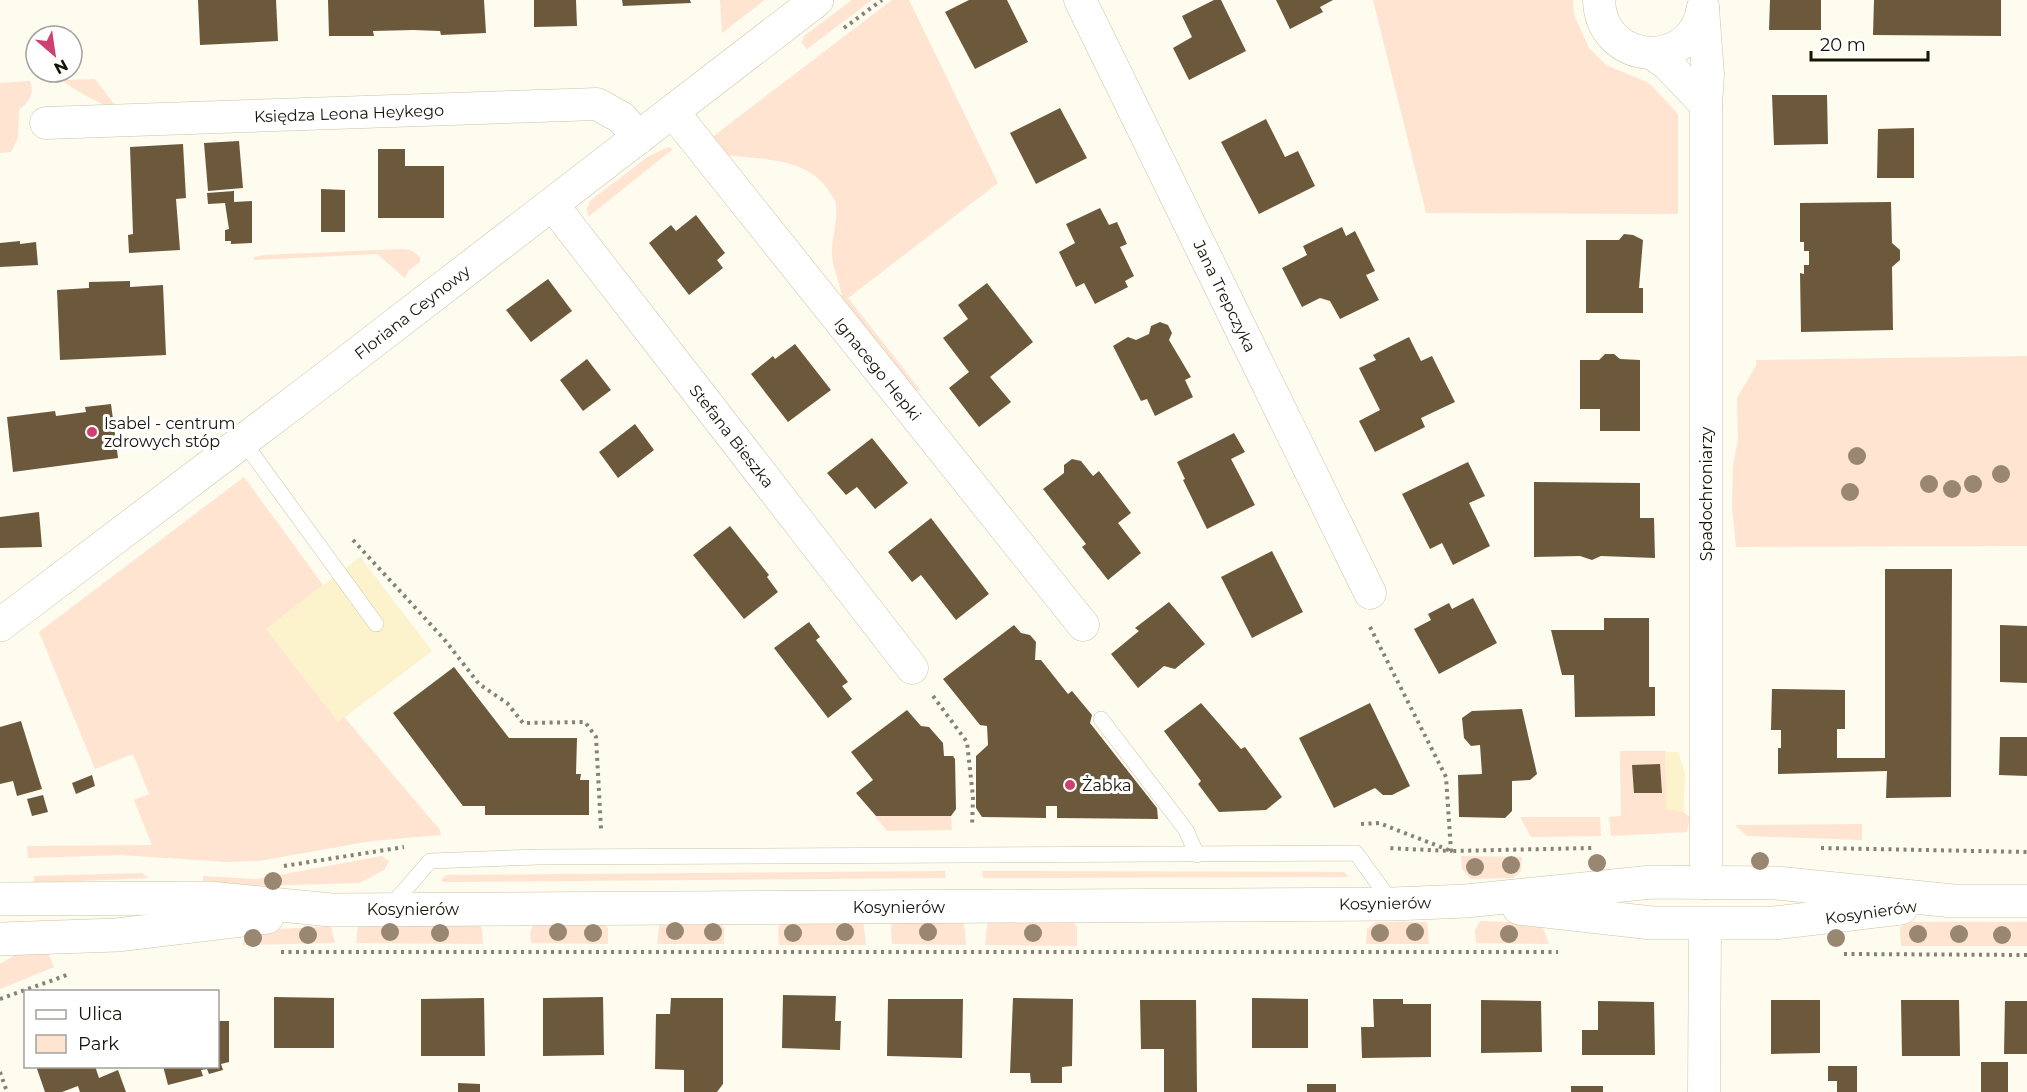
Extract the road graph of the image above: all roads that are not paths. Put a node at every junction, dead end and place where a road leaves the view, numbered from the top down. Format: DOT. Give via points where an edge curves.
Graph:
graph roads {
  1 [pos="817,0"];
  2 [pos="1080,0"];
  3 [pos="1599,0"];
  4 [pos="1704,5"];
  5 [pos="1653,54"];
  6 [pos="1706,105"];
  7 [pos="673,112"];
  8 [pos="46,123"];
  9 [pos="639,138"];
  10 [pos="552,204"];
  11 [pos="243,441"];
  12 [pos="1370,592"];
  13 [pos="1,623"];
  14 [pos="376,624"];
  15 [pos="1083,625"];
  16 [pos="912,668"];
  17 [pos="1101,719"];
  18 [pos="1197,855"];
  19 [pos="1706,883"];
  20 [pos="0,898"];
  21 [pos="1466,901"];
  22 [pos="1953,901"];
  23 [pos="2027,901"];
  24 [pos="1393,904"];
  25 [pos="389,909"];
  26 [pos="332,910"];
  27 [pos="1706,923"];
  28 [pos="0,939"];
  29 [pos="1704,1092"];
  1 -- 7 [label="main road, Floriana Ceynowy"];
  2 -- 12 [label="street, Jana Trepczyka"];
  3 -- 5 [label="street" via="1599,13 1606,29 1618,42"];
  4 -- 5 [label="street, Spadochroniarzy" via="1698,26 1686,41"];
  4 -- 6 [label="street, Spadochroniarzy"];
  5 -- 6 [label="street"];
  6 -- 19 [label="street, Spadochroniarzy"];
  7 -- 9 [label="main road, Floriana Ceynowy"];
  7 -- 15 [label="street, Ignacego Hepki"];
  8 -- 9 [label="street, Księdza Leona Heykego" via="597,104 622,118"];
  9 -- 10 [label="main road, Floriana Ceynowy"];
  10 -- 11 [label="main road, Floriana Ceynowy"];
  10 -- 16 [label="street, Stefana Bieszka"];
  11 -- 13 [label="main road, Floriana Ceynowy"];
  11 -- 14 [label="lane"];
  17 -- 18 [label="lane" via="1186,830"];
  18 -- 24 [label="lane" via="1356,853"];
  18 -- 25 [label="lane" via="538,857 430,861"];
  19 -- 21 [label="main road, Kosynierów" via="1633,883"];
  19 -- 22 [label="main road, Kosynierów" via="1776,883"];
  19 -- 27 [label="main road"];
  20 -- 26 [label="main road, Kosynierów" via="209,898"];
  21 -- 24 [label="main road, Kosynierów"];
  21 -- 27 [label="main road, Kosynierów" via="1652,923"];
  22 -- 23 [label="main road, Kosynierów"];
  22 -- 27 [label="main road, Kosynierów" via="1814,920"];
  24 -- 25 [label="main road, Kosynierów"];
  25 -- 26 [label="main road, Kosynierów"];
  26 -- 28 [label="main road, Kosynierów" via="117,935"];
  27 -- 29 [label="street"];
}
